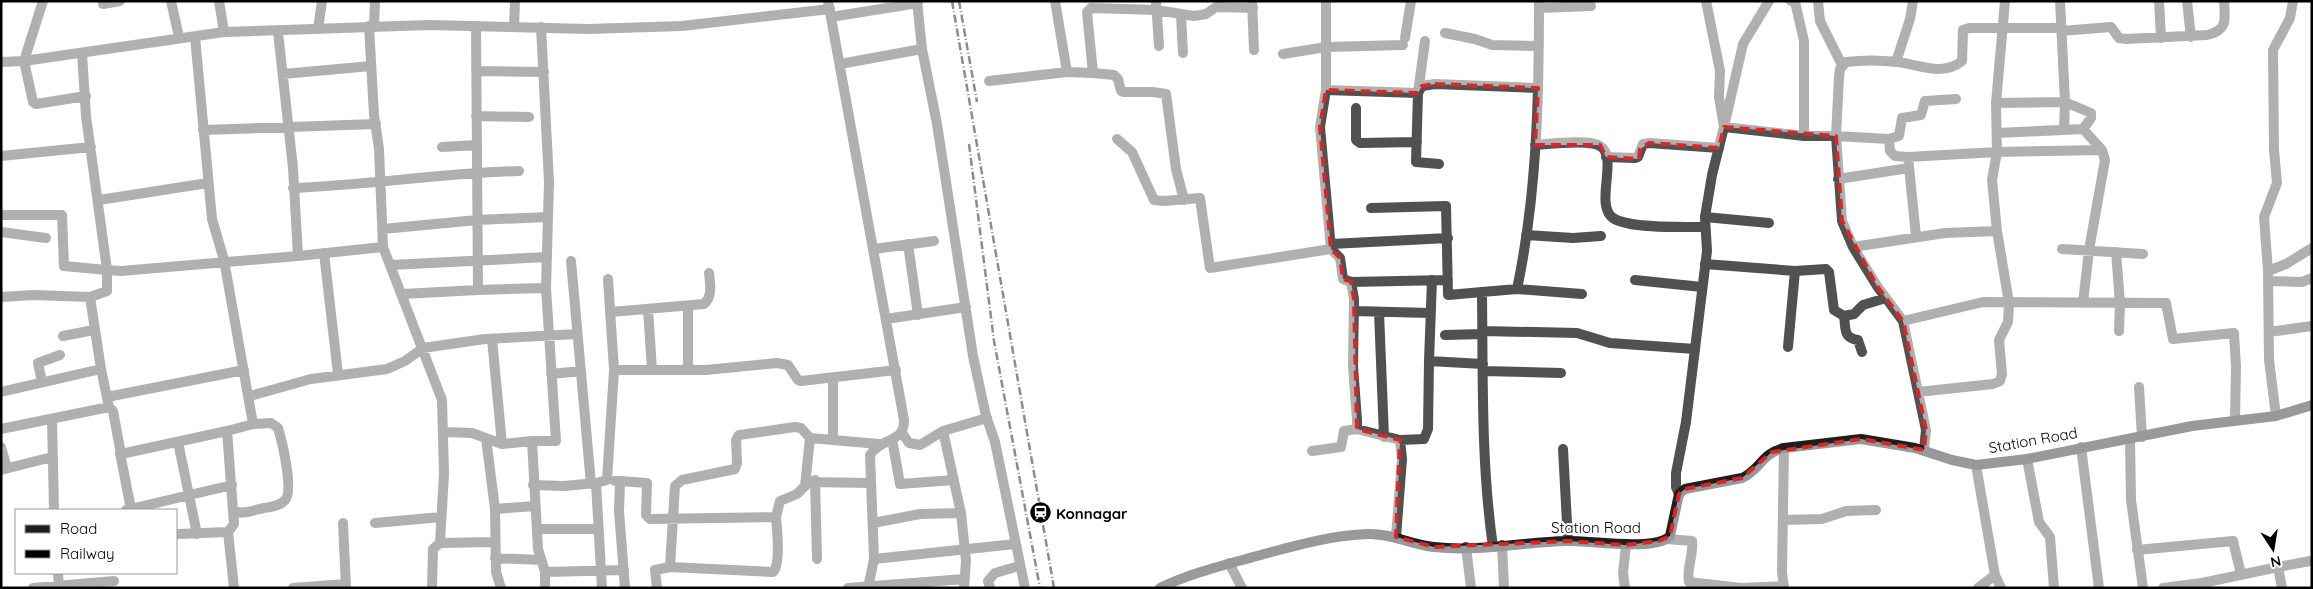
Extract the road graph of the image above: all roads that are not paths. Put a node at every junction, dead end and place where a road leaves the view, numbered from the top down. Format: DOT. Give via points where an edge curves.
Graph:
graph roads {
  1 [pos="43,1"];
  2 [pos="103,1"];
  3 [pos="120,1"];
  4 [pos="171,1"];
  5 [pos="219,1"];
  6 [pos="322,1"];
  7 [pos="375,1"];
  8 [pos="515,1"];
  9 [pos="1055,1"];
  10 [pos="1326,1"];
  11 [pos="1411,1"];
  12 [pos="1706,1"];
  13 [pos="1769,1"];
  14 [pos="1791,1"];
  15 [pos="1818,1"];
  16 [pos="1913,1"];
  17 [pos="2005,1"];
  18 [pos="2060,1"];
  19 [pos="2159,1"];
  20 [pos="2187,1"];
  21 [pos="2224,1"];
  22 [pos="2293,1"];
  23 [pos="918,2"];
  24 [pos="1539,4"];
  25 [pos="1252,5"];
  26 [pos="1156,6"];
  27 [pos="1591,6"];
  28 [pos="830,9"];
  29 [pos="1181,15"];
  30 [pos="372,26"];
  31 [pos="476,26"];
  32 [pos="514,27"];
  33 [pos="541,27"];
  34 [pos="318,29"];
  35 [pos="2061,29"];
  36 [pos="2003,30"];
  37 [pos="224,32"];
  38 [pos="278,32"];
  39 [pos="1445,34"];
  40 [pos="179,37"];
  41 [pos="195,37"];
  42 [pos="2191,37"];
  43 [pos="2161,38"];
  44 [pos="1425,41"];
  45 [pos="1159,46"];
  46 [pos="1326,46"];
  47 [pos="1539,46"];
  48 [pos="922,49"];
  49 [pos="1254,50"];
  50 [pos="82,53"];
  51 [pos="1183,53"];
  52 [pos="1283,54"];
  53 [pos="24,61"];
  54 [pos="1,62"];
  55 [pos="1896,62"];
  56 [pos="840,64"];
  57 [pos="1842,64"];
  58 [pos="371,66"];
  59 [pos="476,71"];
  60 [pos="544,72"];
  61 [pos="1067,72"];
  62 [pos="1093,73"];
  63 [pos="283,74"];
  64 [pos="989,81"];
  65 [pos="1538,88"];
  66 [pos="1326,90"];
  67 [pos="1418,93"];
  68 [pos="86,96"];
  69 [pos="1956,99"];
  70 [pos="2065,102"];
  71 [pos="1996,103"];
  72 [pos="1356,108"];
  73 [pos="476,116"];
  74 [pos="529,116"];
  75 [pos="376,124"];
  76 [pos="1724,127"];
  77 [pos="289,128"];
  78 [pos="203,130"];
  79 [pos="2064,130"];
  80 [pos="2082,130"];
  81 [pos="1997,133"];
  82 [pos="1804,136"];
  83 [pos="1836,136"];
  84 [pos="1117,138"];
  85 [pos="1889,139"];
  86 [pos="1417,142"];
  87 [pos="1535,144"];
  88 [pos="476,145"];
  89 [pos="90,147"];
  90 [pos="442,147"];
  91 [pos="1719,148"];
  92 [pos="2102,150"];
  93 [pos="1997,152"];
  94 [pos="1,156"];
  95 [pos="1606,157"];
  96 [pos="1908,163"];
  97 [pos="1439,164"];
  98 [pos="519,171"];
  99 [pos="476,172"];
  100 [pos="1838,179"];
  101 [pos="380,182"];
  102 [pos="208,183"];
  103 [pos="293,188"];
  104 [pos="98,200"];
  105 [pos="1184,200"];
  106 [pos="1371,208"];
  107 [pos="1,215"];
  108 [pos="548,218"];
  109 [pos="477,220"];
  110 [pos="1705,222"];
  111 [pos="1768,222"];
  112 [pos="383,229"];
  113 [pos="1997,231"];
  114 [pos="1,232"];
  115 [pos="1526,235"];
  116 [pos="1601,236"];
  117 [pos="1916,236"];
  118 [pos="46,238"];
  119 [pos="1448,238"];
  120 [pos="934,241"];
  121 [pos="908,244"];
  122 [pos="1331,246"];
  123 [pos="383,247"];
  124 [pos="1853,247"];
  125 [pos="2312,248"];
  126 [pos="874,249"];
  127 [pos="2062,249"];
  128 [pos="2089,250"];
  129 [pos="2116,252"];
  130 [pos="324,253"];
  131 [pos="2143,254"];
  132 [pos="298,256"];
  133 [pos="548,257"];
  134 [pos="224,260"];
  135 [pos="572,260"];
  136 [pos="478,261"];
  137 [pos="1705,264"];
  138 [pos="391,265"];
  139 [pos="107,270"];
  140 [pos="1795,271"];
  141 [pos="709,274"];
  142 [pos="2268,276"];
  143 [pos="2312,278"];
  144 [pos="608,279"];
  145 [pos="1432,280"];
  146 [pos="1448,280"];
  147 [pos="1634,280"];
  148 [pos="1351,282"];
  149 [pos="1702,286"];
  150 [pos="546,288"];
  151 [pos="1517,289"];
  152 [pos="478,290"];
  153 [pos="1482,292"];
  154 [pos="402,294"];
  155 [pos="1582,294"];
  156 [pos="1,297"];
  157 [pos="90,297"];
  158 [pos="1886,298"];
  159 [pos="2009,302"];
  160 [pos="2083,303"];
  161 [pos="2120,303"];
  162 [pos="688,306"];
  163 [pos="966,306"];
  164 [pos="648,309"];
  165 [pos="1354,311"];
  166 [pos="611,312"];
  167 [pos="1379,312"];
  168 [pos="1430,313"];
  169 [pos="918,315"];
  170 [pos="1844,316"];
  171 [pos="886,319"];
  172 [pos="1903,321"];
  173 [pos="2312,326"];
  174 [pos="94,330"];
  175 [pos="2119,331"];
  176 [pos="1483,332"];
  177 [pos="2269,332"];
  178 [pos="549,334"];
  179 [pos="577,334"];
  180 [pos="1445,335"];
  181 [pos="63,336"];
  182 [pos="492,338"];
  183 [pos="1788,346"];
  184 [pos="423,348"];
  185 [pos="1696,350"];
  186 [pos="1862,352"];
  187 [pos="60,355"];
  188 [pos="1429,361"];
  189 [pos="1483,368"];
  190 [pos="101,369"];
  191 [pos="244,370"];
  192 [pos="614,370"];
  193 [pos="652,370"];
  194 [pos="688,370"];
  195 [pos="896,370"];
  196 [pos="581,371"];
  197 [pos="1561,373"];
  198 [pos="338,374"];
  199 [pos="551,374"];
  200 [pos="833,378"];
  201 [pos="42,382"];
  202 [pos="2139,386"];
  203 [pos="1,392"];
  204 [pos="1918,392"];
  205 [pos="250,396"];
  206 [pos="108,402"];
  207 [pos="2312,405"];
  208 [pos="2276,416"];
  209 [pos="986,418"];
  210 [pos="52,420"];
  211 [pos="2235,420"];
  212 [pos="253,424"];
  213 [pos="1,429"];
  214 [pos="1357,429"];
  215 [pos="227,431"];
  216 [pos="943,431"];
  217 [pos="444,432"];
  218 [pos="902,433"];
  219 [pos="1384,437"];
  220 [pos="2142,437"];
  221 [pos="486,438"];
  222 [pos="810,438"];
  223 [pos="892,439"];
  224 [pos="833,440"];
  225 [pos="1400,440"];
  226 [pos="2130,440"];
  227 [pos="532,441"];
  228 [pos="178,442"];
  229 [pos="502,444"];
  230 [pos="879,444"];
  231 [pos="1,446"];
  232 [pos="2081,447"];
  233 [pos="1784,448"];
  234 [pos="1563,449"];
  235 [pos="1924,450"];
  236 [pos="1312,451"];
  237 [pos="120,453"];
  238 [pos="52,457"];
  239 [pos="2027,459"];
  240 [pos="1976,465"];
  241 [pos="4,469"];
  242 [pos="607,480"];
  243 [pos="954,480"];
  244 [pos="620,481"];
  245 [pos="810,483"];
  246 [pos="871,483"];
  247 [pos="593,484"];
  248 [pos="232,485"];
  249 [pos="533,485"];
  250 [pos="190,494"];
  251 [pos="1679,494"];
  252 [pos="535,506"];
  253 [pos="54,509"];
  254 [pos="128,509"];
  255 [pos="132,509"];
  256 [pos="496,509"];
  257 [pos="1876,510"];
  258 [pos="233,511"];
  259 [pos="961,513"];
  260 [pos="441,517"];
  261 [pos="776,517"];
  262 [pos="673,518"];
  263 [pos="1783,520"];
  264 [pos="375,522"];
  265 [pos="343,523"];
  266 [pos="873,523"];
  267 [pos="538,529"];
  268 [pos="597,529"];
  269 [pos="228,532"];
  270 [pos="178,534"];
  271 [pos="198,534"];
  272 [pos="1396,537"];
  273 [pos="1667,539"];
  274 [pos="1568,541"];
  275 [pos="494,542"];
  276 [pos="440,543"];
  277 [pos="1014,544"];
  278 [pos="1626,545"];
  279 [pos="1498,546"];
  280 [pos="1466,547"];
  281 [pos="965,548"];
  282 [pos="2137,550"];
  283 [pos="495,558"];
  284 [pos="818,559"];
  285 [pos="874,559"];
  286 [pos="540,560"];
  287 [pos="2310,561"];
  288 [pos="1229,563"];
  289 [pos="1019,566"];
  290 [pos="670,567"];
  291 [pos="2278,567"];
  292 [pos="624,570"];
  293 [pos="545,572"];
  294 [pos="600,572"];
  295 [pos="58,574"];
  296 [pos="2241,574"];
  297 [pos="1995,575"];
  298 [pos="114,581"];
  299 [pos="964,583"];
  300 [pos="911,585"];
  301 [pos="2202,585"];
  302 [pos="346,586"];
  303 [pos="59,587"];
  304 [pos="868,587"];
  305 [pos="1784,587"];
  306 [pos="33,588"];
  307 [pos="234,588"];
  308 [pos="293,588"];
  309 [pos="432,588"];
  310 [pos="501,588"];
  311 [pos="545,588"];
  312 [pos="602,588"];
  313 [pos="626,588"];
  314 [pos="657,588"];
  315 [pos="848,588"];
  316 [pos="990,588"];
  317 [pos="1025,588"];
  318 [pos="1160,588"];
  319 [pos="1242,588"];
  320 [pos="1471,588"];
  321 [pos="1504,588"];
  322 [pos="1625,588"];
  323 [pos="1978,588"];
  324 [pos="2000,588"];
  325 [pos="2054,588"];
  326 [pos="2099,588"];
  327 [pos="2143,588"];
  328 [pos="2163,588"];
  329 [pos="2282,588"];
  1 -- 53 [label="street"];
  2 -- 3 [label="street" via="103,4"];
  4 -- 40 [label="street"];
  5 -- 37 [label="street"];
  6 -- 34 [label="street"];
  7 -- 30 [label="street"];
  8 -- 32 [label="street"];
  9 -- 61 [label="street"];
  10 -- 46 [label="street"];
  11 -- 46 [label="street" via="1404,42"];
  12 -- 76 [label="street" via="1720,71 1719,97"];
  13 -- 76 [label="street" via="1743,44"];
  14 -- 82 [label="street" via="1795,2 1804,41"];
  15 -- 57 [label="street" via="1820,21"];
  16 -- 55 [label="street"];
  17 -- 36 [label="street"];
  18 -- 35 [label="street"];
  19 -- 43 [label="street"];
  20 -- 42 [label="street"];
  21 -- 42 [label="street" via="2225,18 2221,29"];
  22 -- 142 [label="street" via="2290,18 2274,50 2277,183 2264,217"];
  23 -- 28 [label="street"];
  23 -- 48 [label="street"];
  24 -- 27 [label="street"];
  24 -- 47 [label="street"];
  25 -- 29 [label="street" via="1216,7 1202,16"];
  25 -- 49 [label="street"];
  26 -- 29 [label="street"];
  26 -- 45 [label="street"];
  26 -- 62 [label="street" via="1088,10"];
  28 -- 33 [label="street" via="682,26"];
  28 -- 56 [label="street"];
  29 -- 51 [label="street"];
  30 -- 31 [label="street"];
  30 -- 34 [label="street"];
  30 -- 58 [label="street"];
  31 -- 32 [label="street"];
  31 -- 59 [label="street"];
  32 -- 33 [label="street"];
  33 -- 60 [label="street"];
  34 -- 38 [label="street"];
  35 -- 36 [label="street"];
  35 -- 43 [label="street" via="2110,27 2121,38"];
  35 -- 70 [label="street"];
  36 -- 55 [label="street" via="1963,30 1962,62 1957,65 1926,68"];
  36 -- 71 [label="street"];
  37 -- 38 [label="street"];
  37 -- 41 [label="street"];
  38 -- 63 [label="street"];
  39 -- 47 [label="street" via="1492,45"];
  40 -- 41 [label="street"];
  40 -- 50 [label="street"];
  41 -- 78 [label="street"];
  42 -- 43 [label="street"];
  44 -- 67 [label="street"];
  46 -- 52 [label="street"];
  46 -- 66 [label="street"];
  47 -- 65 [label="street"];
  48 -- 56 [label="street"];
  48 -- 163 [label="street"];
  50 -- 53 [label="street"];
  50 -- 68 [label="street"];
  53 -- 54 [label="street"];
  53 -- 68 [label="street" via="35,104"];
  55 -- 57 [label="street"];
  56 -- 126 [label="street"];
  57 -- 83 [label="street"];
  58 -- 63 [label="street"];
  58 -- 75 [label="street"];
  59 -- 60 [label="street"];
  59 -- 73 [label="street"];
  60 -- 108 [label="street"];
  61 -- 62 [label="street"];
  61 -- 64 [label="street"];
  62 -- 105 [label="street" via="1114,74 1124,92 1166,94 1176,169"];
  63 -- 77 [label="street"];
  65 -- 67 [label="street" via="1435,84 1422,86"];
  65 -- 87 [label="street"];
  66 -- 67 [label="street"];
  66 -- 122 [label="street" via="1320,127"];
  67 -- 86 [label="street"];
  68 -- 89 [label="street"];
  69 -- 85 [label="street" via="1924,101 1921,115 1902,118 1899,136"];
  70 -- 71 [label="street"];
  70 -- 79 [label="street"];
  70 -- 80 [label="street" via="2091,113"];
  71 -- 81 [label="street"];
  72 -- 86 [label="street" via="1356,140 1360,143"];
  73 -- 74 [label="street"];
  73 -- 88 [label="street"];
  75 -- 77 [label="street"];
  75 -- 101 [label="street"];
  76 -- 82 [label="street"];
  76 -- 91 [label="street"];
  77 -- 78 [label="street"];
  77 -- 103 [label="street"];
  78 -- 102 [label="street"];
  79 -- 80 [label="street"];
  79 -- 81 [label="street"];
  80 -- 92 [label="street"];
  81 -- 93 [label="street"];
  82 -- 83 [label="street"];
  83 -- 85 [label="street"];
  83 -- 100 [label="street"];
  84 -- 105 [label="street" via="1132,152 1154,200"];
  85 -- 96 [label="street" via="1890,151"];
  86 -- 97 [label="street" via="1416,162"];
  87 -- 95 [label="street" via="1600,145"];
  87 -- 115 [label="street"];
  88 -- 90 [label="street"];
  88 -- 99 [label="street"];
  89 -- 94 [label="street"];
  89 -- 104 [label="street"];
  91 -- 95 [label="street" via="1648,143 1643,144 1638,157"];
  91 -- 110 [label="street"];
  92 -- 93 [label="street"];
  92 -- 128 [label="street" via="2104,170"];
  93 -- 96 [label="street"];
  93 -- 113 [label="street" via="1992,180"];
  95 -- 110 [label="street" via="1606,205 1608,214 1614,219 1640,225"];
  96 -- 100 [label="street"];
  96 -- 117 [label="street"];
  98 -- 99 [label="street"];
  99 -- 101 [label="street"];
  99 -- 109 [label="street"];
  100 -- 124 [label="street" via="1842,221"];
  101 -- 103 [label="street"];
  101 -- 112 [label="street"];
  102 -- 104 [label="street"];
  102 -- 134 [label="street" via="212,219"];
  103 -- 132 [label="street"];
  104 -- 139 [label="street"];
  105 -- 122 [label="street" via="1200,198 1210,268"];
  106 -- 119 [label="street" via="1446,206"];
  107 -- 139 [label="street" via="61,215 64,266"];
  108 -- 109 [label="street"];
  108 -- 133 [label="street"];
  109 -- 112 [label="street"];
  109 -- 136 [label="street"];
  110 -- 111 [label="street"];
  110 -- 137 [label="street"];
  112 -- 123 [label="street"];
  113 -- 117 [label="street"];
  113 -- 159 [label="street"];
  114 -- 118 [label="street"];
  115 -- 116 [label="street"];
  115 -- 151 [label="street"];
  117 -- 124 [label="street"];
  119 -- 122 [label="street"];
  119 -- 146 [label="street"];
  120 -- 121 [label="street"];
  121 -- 126 [label="street"];
  121 -- 169 [label="street"];
  122 -- 148 [label="street" via="1340,258 1343,279"];
  123 -- 130 [label="street"];
  123 -- 138 [label="street"];
  124 -- 158 [label="street"];
  125 -- 142 [label="street"];
  126 -- 171 [label="street"];
  127 -- 128 [label="street"];
  128 -- 129 [label="street"];
  128 -- 160 [label="street"];
  129 -- 131 [label="street"];
  129 -- 161 [label="street"];
  130 -- 132 [label="street"];
  130 -- 198 [label="street"];
  132 -- 134 [label="street"];
  133 -- 136 [label="street"];
  133 -- 150 [label="street"];
  134 -- 139 [label="street"];
  134 -- 191 [label="street"];
  135 -- 179 [label="street"];
  136 -- 138 [label="street"];
  136 -- 152 [label="street"];
  137 -- 140 [label="street"];
  137 -- 149 [label="street"];
  138 -- 154 [label="street"];
  139 -- 157 [label="street" via="107,291"];
  140 -- 170 [label="street" via="1829,272 1834,310"];
  140 -- 183 [label="street"];
  141 -- 162 [label="street" via="710,298 704,304"];
  142 -- 143 [label="street" via="2302,282"];
  142 -- 177 [label="street"];
  144 -- 166 [label="street"];
  145 -- 146 [label="street"];
  145 -- 148 [label="street"];
  145 -- 168 [label="street"];
  146 -- 153 [label="street" via="1448,295"];
  147 -- 149 [label="street"];
  148 -- 165 [label="street"];
  149 -- 185 [label="street"];
  150 -- 152 [label="street"];
  150 -- 178 [label="street"];
  151 -- 153 [label="street"];
  151 -- 155 [label="street"];
  152 -- 154 [label="street"];
  153 -- 176 [label="street"];
  154 -- 184 [label="street"];
  156 -- 157 [label="street"];
  157 -- 174 [label="street"];
  158 -- 170 [label="street" via="1863,305 1854,314"];
  158 -- 172 [label="street"];
  159 -- 160 [label="street"];
  159 -- 172 [label="street" via="1960,305"];
  159 -- 204 [label="street" via="2008,322 1999,340 2000,381"];
  160 -- 161 [label="street"];
  161 -- 175 [label="street"];
  161 -- 211 [label="street" via="2166,302 2173,339 2234,333"];
  162 -- 164 [label="street"];
  162 -- 194 [label="street"];
  163 -- 169 [label="street"];
  163 -- 209 [label="street"];
  164 -- 166 [label="street"];
  164 -- 193 [label="street"];
  165 -- 167 [label="street"];
  165 -- 214 [label="street"];
  166 -- 192 [label="street"];
  167 -- 168 [label="street"];
  167 -- 219 [label="street"];
  168 -- 188 [label="street"];
  169 -- 171 [label="street"];
  170 -- 186 [label="street" via="1848,336 1858,340"];
  171 -- 195 [label="street"];
  172 -- 204 [label="street"];
  173 -- 177 [label="street"];
  174 -- 181 [label="street"];
  174 -- 190 [label="street"];
  176 -- 180 [label="street"];
  176 -- 185 [label="street" via="1577,333 1610,343"];
  176 -- 189 [label="street"];
  177 -- 208 [label="street"];
  178 -- 179 [label="street"];
  178 -- 182 [label="street"];
  178 -- 199 [label="street"];
  179 -- 196 [label="street"];
  182 -- 184 [label="street"];
  182 -- 229 [label="street"];
  184 -- 198 [label="street" via="387,369"];
  184 -- 217 [label="street" via="442,400"];
  185 -- 251 [label="street" via="1676,474"];
  187 -- 201 [label="street" via="38,363"];
  188 -- 189 [label="street"];
  188 -- 225 [label="street" via="1427,437 1417,441"];
  189 -- 197 [label="street"];
  189 -- 279 [label="street" via="1487,504"];
  190 -- 201 [label="street"];
  190 -- 206 [label="street"];
  191 -- 205 [label="street"];
  191 -- 206 [label="street"];
  192 -- 193 [label="street"];
  192 -- 242 [label="street"];
  193 -- 194 [label="street"];
  194 -- 200 [label="street" via="777,363 788,365 801,381"];
  195 -- 200 [label="street"];
  195 -- 218 [label="street" via="904,420"];
  196 -- 199 [label="street"];
  196 -- 247 [label="street"];
  198 -- 205 [label="street"];
  199 -- 227 [label="street" via="556,441"];
  200 -- 224 [label="street"];
  201 -- 203 [label="street"];
  202 -- 220 [label="street"];
  204 -- 235 [label="street" via="1926,430"];
  205 -- 212 [label="street"];
  206 -- 210 [label="street"];
  206 -- 237 [label="street" via="113,411"];
  207 -- 208 [label="main road, Station Road"];
  208 -- 211 [label="main road, Station Road"];
  209 -- 216 [label="street"];
  209 -- 277 [label="street" via="995,442"];
  210 -- 213 [label="street"];
  210 -- 238 [label="street"];
  211 -- 220 [label="main road, Station Road"];
  212 -- 215 [label="street"];
  212 -- 258 [label="street" via="271,423 278,428 289,485 288,496 278,505"];
  214 -- 219 [label="street"];
  214 -- 236 [label="street" via="1344,431 1340,447"];
  215 -- 228 [label="street"];
  215 -- 248 [label="street"];
  216 -- 218 [label="street" via="916,446 909,443"];
  216 -- 243 [label="street"];
  217 -- 221 [label="street" via="472,432"];
  217 -- 260 [label="street"];
  218 -- 223 [label="street"];
  219 -- 225 [label="street"];
  220 -- 226 [label="main road, Station Road"];
  221 -- 229 [label="street"];
  221 -- 256 [label="street"];
  222 -- 224 [label="street"];
  222 -- 245 [label="street"];
  222 -- 262 [label="street" via="801,428 795,427 739,435 735,469 678,482"];
  223 -- 230 [label="street"];
  223 -- 243 [label="street" via="900,484"];
  224 -- 230 [label="street"];
  225 -- 272 [label="street" via="1402,458"];
  226 -- 232 [label="main road, Station Road"];
  226 -- 282 [label="street" via="2131,500"];
  227 -- 229 [label="street"];
  227 -- 249 [label="street"];
  228 -- 237 [label="street"];
  228 -- 250 [label="street"];
  230 -- 246 [label="street" via="870,455"];
  231 -- 241 [label="street"];
  232 -- 239 [label="main road, Station Road"];
  232 -- 326 [label="street"];
  233 -- 235 [label="main road, Station Road" via="1861,439"];
  233 -- 251 [label="main road, Station Road" via="1772,452 1742,478 1692,486"];
  233 -- 263 [label="street"];
  234 -- 274 [label="street"];
  235 -- 240 [label="main road, Station Road"];
  237 -- 254 [label="street"];
  238 -- 241 [label="street"];
  238 -- 253 [label="street"];
  239 -- 240 [label="main road, Station Road"];
  239 -- 325 [label="street" via="2038,522 2050,537"];
  240 -- 297 [label="street"];
  242 -- 244 [label="street"];
  242 -- 247 [label="street"];
  243 -- 259 [label="street"];
  244 -- 262 [label="street" via="647,483 647,518"];
  244 -- 292 [label="street"];
  245 -- 246 [label="street"];
  245 -- 261 [label="street" via="797,494 780,501"];
  245 -- 284 [label="street"];
  246 -- 266 [label="street"];
  247 -- 249 [label="street"];
  247 -- 268 [label="street"];
  248 -- 250 [label="street"];
  248 -- 258 [label="street"];
  249 -- 252 [label="street"];
  250 -- 255 [label="street"];
  250 -- 271 [label="street"];
  251 -- 273 [label="main road" via="1672,532"];
  252 -- 256 [label="street"];
  252 -- 267 [label="street"];
  256 -- 275 [label="street"];
  257 -- 263 [label="street" via="1846,511 1822,519"];
  258 -- 269 [label="street" via="234,526"];
  259 -- 266 [label="street" via="920,514"];
  259 -- 281 [label="street"];
  260 -- 264 [label="street"];
  260 -- 276 [label="street"];
  261 -- 262 [label="street"];
  261 -- 290 [label="street" via="777,561 773,572"];
  262 -- 290 [label="street"];
  263 -- 305 [label="street"];
  265 -- 302 [label="street"];
  266 -- 285 [label="street"];
  267 -- 268 [label="street"];
  267 -- 286 [label="street"];
  268 -- 294 [label="street"];
  269 -- 271 [label="street"];
  269 -- 307 [label="street"];
  270 -- 271 [label="street"];
  272 -- 280 [label="main road, Station Road" via="1434,547"];
  272 -- 288 [label="main road, Station Road" via="1368,534 1299,544"];
  273 -- 278 [label="main road, Station Road"];
  273 -- 305 [label="street" via="1692,541 1690,582 1740,588"];
  274 -- 278 [label="main road, Station Road"];
  274 -- 279 [label="main road, Station Road"];
  275 -- 276 [label="street"];
  275 -- 283 [label="street"];
  276 -- 309 [label="street" via="433,549"];
  277 -- 281 [label="street"];
  277 -- 289 [label="street"];
  278 -- 322 [label="street"];
  279 -- 280 [label="main road, Station Road"];
  279 -- 321 [label="street"];
  280 -- 320 [label="street"];
  281 -- 285 [label="street"];
  281 -- 299 [label="street"];
  282 -- 296 [label="street" via="2233,541"];
  282 -- 327 [label="street"];
  283 -- 286 [label="street"];
  283 -- 310 [label="street"];
  285 -- 304 [label="street"];
  286 -- 293 [label="street"];
  287 -- 291 [label="street"];
  288 -- 318 [label="main road, Station Road"];
  288 -- 319 [label="street"];
  289 -- 316 [label="street" via="995,573 988,582"];
  289 -- 317 [label="street"];
  290 -- 314 [label="street" via="655,570"];
  291 -- 296 [label="street"];
  291 -- 329 [label="street"];
  292 -- 294 [label="street"];
  292 -- 313 [label="street"];
  293 -- 294 [label="street"];
  293 -- 311 [label="street"];
  294 -- 312 [label="street"];
  295 -- 303 [label="street"];
  296 -- 301 [label="street"];
  297 -- 323 [label="street"];
  297 -- 324 [label="street"];
  298 -- 303 [label="street"];
  299 -- 300 [label="street"];
  300 -- 304 [label="street"];
  301 -- 328 [label="street"];
  302 -- 308 [label="street"];
  303 -- 306 [label="street"];
  304 -- 315 [label="street"];
}
